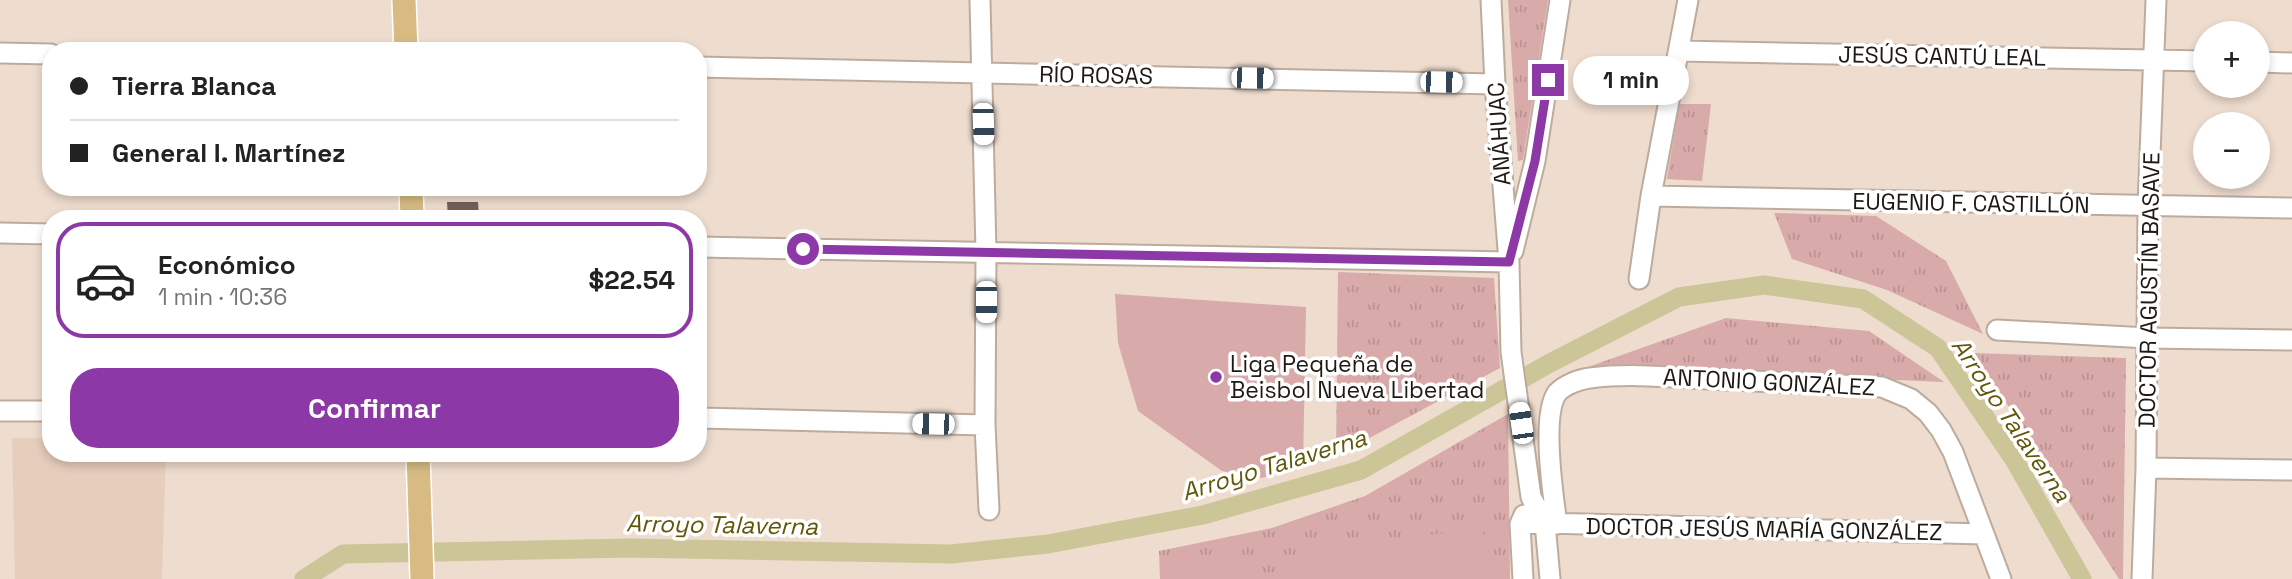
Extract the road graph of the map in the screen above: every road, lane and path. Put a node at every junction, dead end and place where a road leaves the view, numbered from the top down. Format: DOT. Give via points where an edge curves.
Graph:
graph roads {
  1 [pos="404,0"];
  2 [pos="980,0"];
  3 [pos="1491,0"];
  4 [pos="1560,0"];
  5 [pos="1688,0"];
  6 [pos="2156,0"];
  7 [pos="406,42"];
  8 [pos="1679,51"];
  9 [pos="0,53"];
  10 [pos="42,54"];
  11 [pos="2154,60"];
  12 [pos="2193,61"];
  13 [pos="2270,62"];
  14 [pos="2292,63"];
  15 [pos="707,67"];
  16 [pos="982,72"];
  17 [pos="1495,84"];
  18 [pos="1651,196"];
  19 [pos="2148,206"];
  20 [pos="2292,208"];
  21 [pos="0,233"];
  22 [pos="42,234"];
  23 [pos="707,247"];
  24 [pos="986,253"];
  25 [pos="1509,262"];
  26 [pos="1639,279"];
  27 [pos="1997,330"];
  28 [pos="2148,338"];
  29 [pos="2292,340"];
  30 [pos="0,411"];
  31 [pos="42,411"];
  32 [pos="707,418"];
  33 [pos="985,425"];
  34 [pos="418,462"];
  35 [pos="2146,468"];
  36 [pos="2292,470"];
  37 [pos="1531,497"];
  38 [pos="989,510"];
  39 [pos="1520,524"];
  40 [pos="1551,524"];
  41 [pos="1984,534"];
  42 [pos="422,578"];
  43 [pos="1523,579"];
  44 [pos="1550,579"];
  45 [pos="2001,579"];
  46 [pos="2142,579"];
  1 -- 7 [label="main road"];
  2 -- 16 [label="street"];
  3 -- 17 [label="street, ANÁHUAC"];
  4 -- 25 [label="street" via="1535,161"];
  5 -- 8 [label="street"];
  6 -- 11 [label="street, DOCTOR AGUSTÍN BASAVE"];
  8 -- 11 [label="street, JESÚS CANTÚ LEAL"];
  8 -- 18 [label="street"];
  9 -- 10 [label="street"];
  11 -- 12 [label="street, JESÚS CANTÚ LEAL"];
  11 -- 19 [label="street, DOCTOR AGUSTÍN BASAVE"];
  13 -- 14 [label="street"];
  15 -- 16 [label="street, RÍO ROSAS"];
  16 -- 17 [label="street, RÍO ROSAS"];
  16 -- 24 [label="street"];
  17 -- 25 [label="street, ANÁHUAC"];
  18 -- 19 [label="street, EUGENIO F. CASTILLÓN"];
  18 -- 26 [label="street"];
  19 -- 20 [label="street, EUGENIO F. CASTILLÓN"];
  19 -- 28 [label="street, DOCTOR AGUSTÍN BASAVE"];
  21 -- 22 [label="street"];
  23 -- 24 [label="street"];
  24 -- 25 [label="street"];
  24 -- 33 [label="street"];
  25 -- 37 [label="street, ANÁHUAC" via="1511,352"];
  27 -- 28 [label="street"];
  28 -- 29 [label="street"];
  28 -- 35 [label="street, DOCTOR AGUSTÍN BASAVE"];
  30 -- 31 [label="street"];
  32 -- 33 [label="street"];
  33 -- 38 [label="street"];
  34 -- 42 [label="main road"];
  35 -- 36 [label="street"];
  35 -- 46 [label="street, DOCTOR AGUSTÍN BASAVE"];
  37 -- 39 [label="street"];
  37 -- 40 [label="street"];
  39 -- 40 [label="street, DOCTOR JESÚS MARÍA GONZÁLEZ"];
  39 -- 43 [label="street"];
  40 -- 41 [label="street, DOCTOR JESÚS MARÍA GONZÁLEZ"];
  40 -- 41 [label="street, ANTONIO GONZÁLEZ" via="1549,426 1559,390 1587,378 1641,376 1882,387 1899,393 1928,413 1941,430"];
  40 -- 44 [label="street"];
  41 -- 45 [label="street, ANTONIO GONZÁLEZ"];
}
